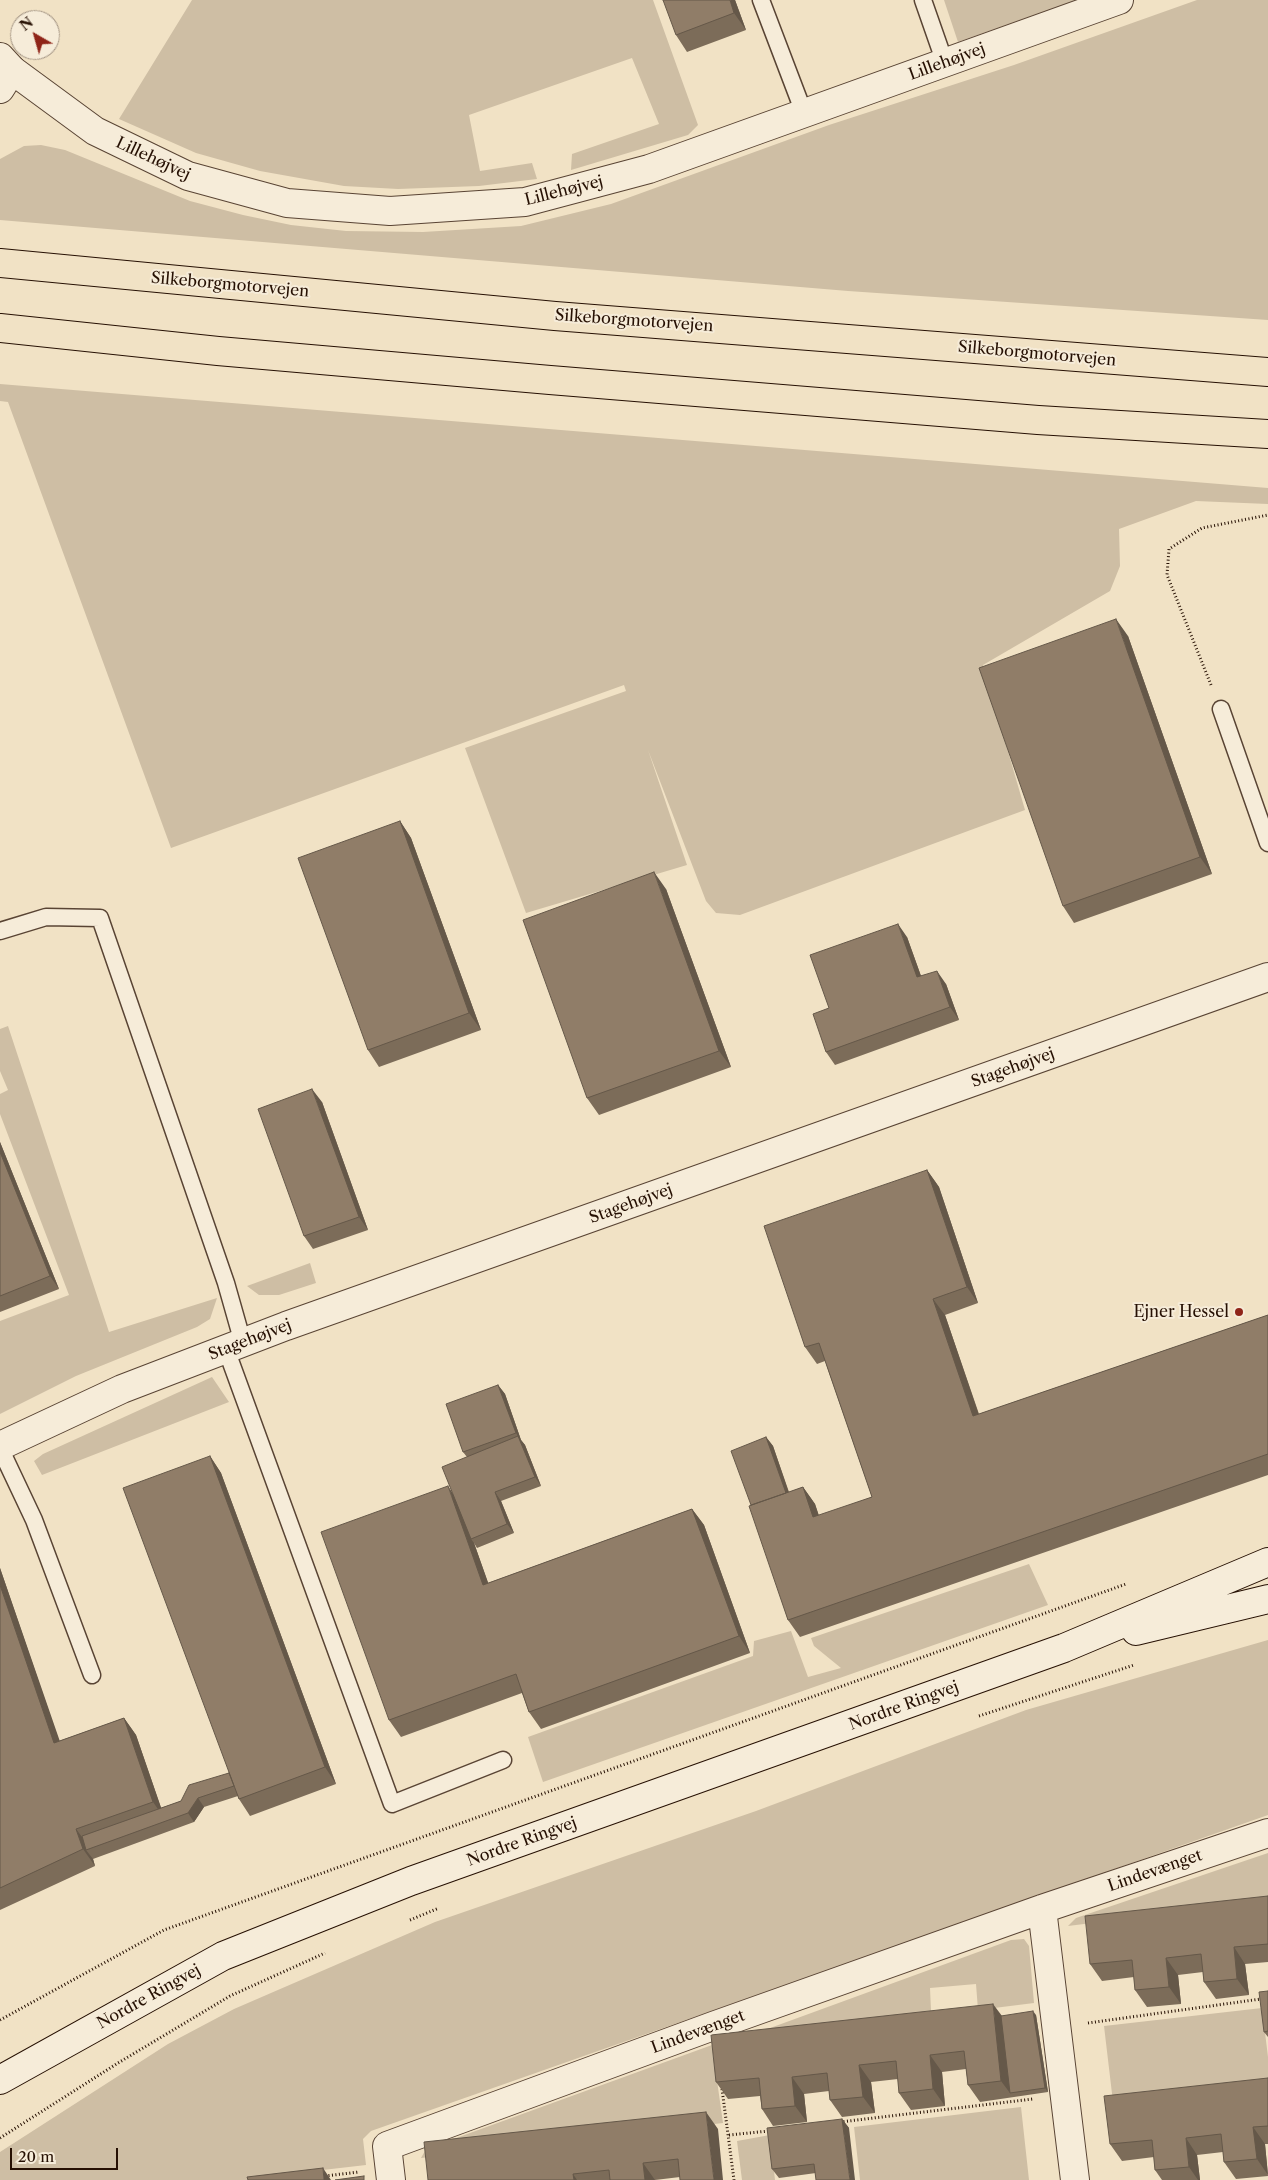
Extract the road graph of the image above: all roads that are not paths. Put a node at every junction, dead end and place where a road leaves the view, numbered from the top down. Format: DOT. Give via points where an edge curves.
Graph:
graph roads {
  1 [pos="761,0"];
  2 [pos="923,0"];
  3 [pos="1119,0"];
  4 [pos="945,63"];
  5 [pos="4,72"];
  6 [pos="804,113"];
  7 [pos="0,263"];
  8 [pos="0,328"];
  9 [pos="1268,372"];
  10 [pos="1268,434"];
  11 [pos="1221,709"];
  12 [pos="1268,843"];
  13 [pos="0,931"];
  14 [pos="1268,978"];
  15 [pos="234,1346"];
  16 [pos="0,1447"];
  17 [pos="1268,1562"];
  18 [pos="1268,1598"];
  19 [pos="1064,1648"];
  20 [pos="92,1675"];
  21 [pos="503,1760"];
  22 [pos="1268,1833"];
  23 [pos="1042,1910"];
  24 [pos="0,2080"];
  25 [pos="391,2180"];
  26 [pos="1075,2180"];
  1 -- 6 [label="lane"];
  2 -- 4 [label="lane"];
  3 -- 4 [label="street, Lillehøjvej"];
  4 -- 6 [label="street, Lillehøjvej"];
  5 -- 6 [label="street, Lillehøjvej" via="95,131 188,176 287,203 390,211 524,202 649,169"];
  7 -- 9 [label="highway, Silkeborgmotorvejen" via="555,316"];
  8 -- 10 [label="highway" via="560,381 1038,420"];
  11 -- 12 [label="lane"];
  13 -- 15 [label="lane" via="46,917 100,918 226,1283"];
  14 -- 15 [label="street, Stagehøjvej"];
  15 -- 16 [label="street, Stagehøjvej" via="122,1389"];
  15 -- 21 [label="lane" via="392,1804"];
  16 -- 20 [label="lane" via="34,1520"];
  17 -- 19 [label="street, Nordre Ringvej"];
  18 -- 19 [label="street, Nordre Ringvej"];
  19 -- 24 [label="street, Nordre Ringvej" via="411,1881 223,1956"];
  22 -- 23 [label="street, Lindevænget"];
  23 -- 25 [label="street, Lindevænget" via="387,2146"];
  23 -- 26 [label="street"];
}
